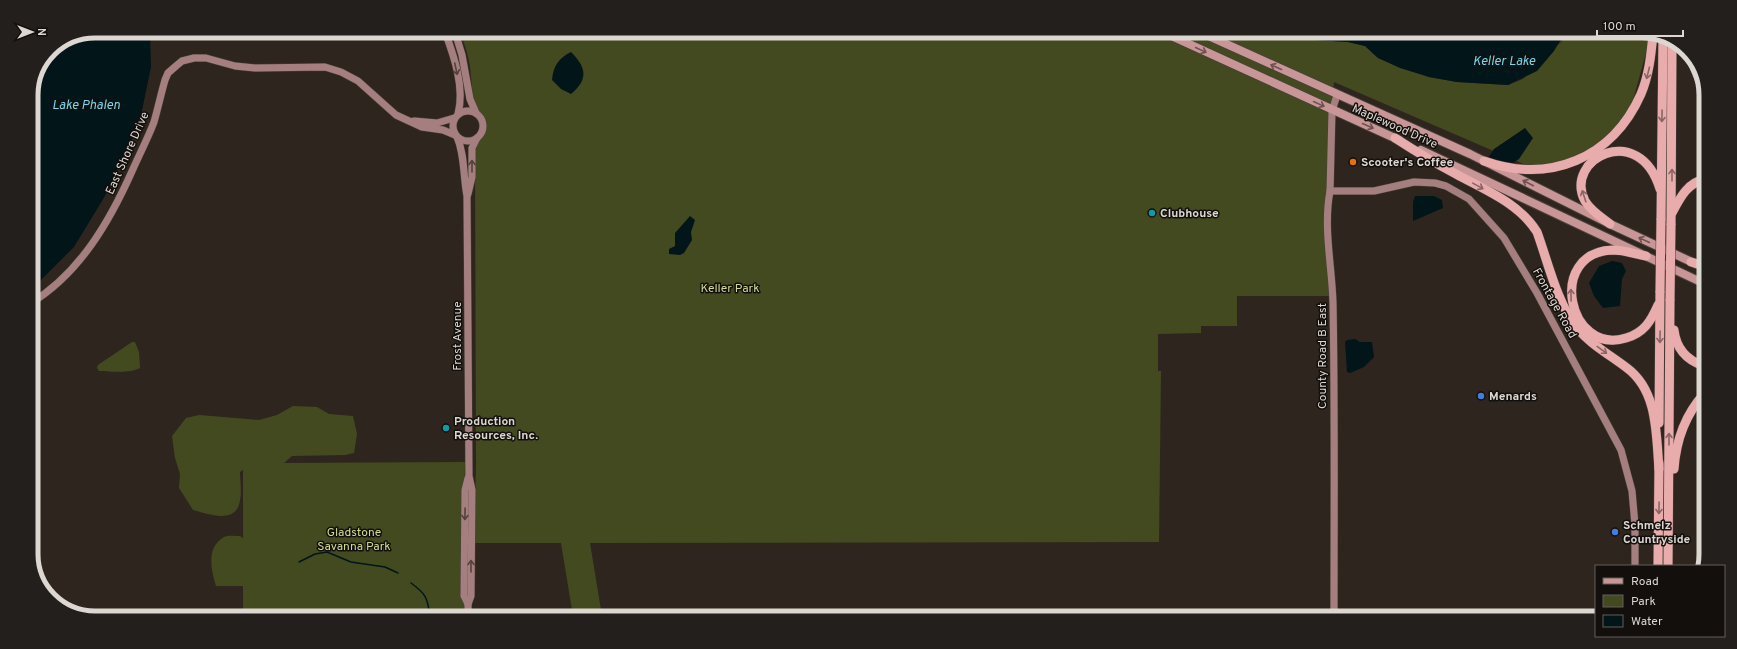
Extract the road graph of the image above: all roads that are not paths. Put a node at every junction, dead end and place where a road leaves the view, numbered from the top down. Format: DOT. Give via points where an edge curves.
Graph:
graph roads {
  1 [pos="447,38"];
  2 [pos="457,38"];
  3 [pos="1177,38"];
  4 [pos="1213,38"];
  5 [pos="1653,39"];
  6 [pos="1663,42"];
  7 [pos="1672,47"];
  8 [pos="1337,95"];
  9 [pos="1332,111"];
  10 [pos="476,113"];
  11 [pos="456,116"];
  12 [pos="407,120"];
  13 [pos="456,136"];
  14 [pos="478,138"];
  15 [pos="1396,138"];
  16 [pos="1484,160"];
  17 [pos="1699,181"];
  18 [pos="1330,191"];
  19 [pos="467,196"];
  20 [pos="1662,201"];
  21 [pos="1671,214"];
  22 [pos="1610,224"];
  23 [pos="1646,256"];
  24 [pos="1691,262"];
  25 [pos="1699,264"];
  26 [pos="1699,266"];
  27 [pos="1699,281"];
  28 [pos="1660,295"];
  29 [pos="38,298"];
  30 [pos="1670,299"];
  31 [pos="1699,364"];
  32 [pos="1699,402"];
  33 [pos="1659,469"];
  34 [pos="1668,534"];
  35 [pos="1635,565"];
  36 [pos="1658,565"];
  37 [pos="1669,565"];
  38 [pos="468,611"];
  39 [pos="1334,611"];
  1 -- 11 [label="street, one-way" via="461,92"];
  2 -- 10 [label="street" via="470,99"];
  3 -- 9 [label="main road, Maplewood Drive, one-way"];
  8 -- 4 [label="main road, one-way"];
  5 -- 16 [label="highway, one-way" via="1650,64 1641,93 1621,126 1602,144 1562,167 1549,169 1522,170"];
  6 -- 20 [label="highway, one-way"];
  21 -- 7 [label="highway, one-way"];
  8 -- 9 [label="street, County Road B East"];
  8 -- 16 [label="main road"];
  9 -- 15 [label="main road, Maplewood Drive, one-way"];
  9 -- 18 [label="street, County Road B East"];
  10 -- 11 [label="street" via="467,110"];
  10 -- 14 [label="street" via="483,122"];
  11 -- 12 [label="street, East Shore Drive" via="437,123"];
  11 -- 13 [label="street" via="452,126"];
  12 -- 13 [label="street, East Shore Drive"];
  12 -- 29 [label="street, East Shore Drive" via="387,108 358,81 333,69 314,66 255,68 199,58 182,61 164,80 150,133 123,193 90,246 63,279"];
  13 -- 14 [label="street" via="467,141"];
  13 -- 19 [label="street, Frost Avenue" via="462,151"];
  19 -- 14 [label="street, Frost Avenue, one-way" via="472,177 472,148"];
  15 -- 23 [label="main road, Maplewood Drive"];
  15 -- 33 [label="highway, one-way" via="1513,206 1532,224 1572,322 1585,337 1634,374 1645,390 1653,411"];
  22 -- 16 [label="main road, one-way"];
  17 -- 21 [label="highway" via="1685,191"];
  18 -- 35 [label="street, Frontage Road" via="1374,191 1414,182 1435,183 1469,199 1504,238 1537,293 1621,450 1632,491"];
  18 -- 39 [label="street, County Road B East" via="1328,247 1333,302"];
  19 -- 38 [label="street, Frost Avenue" via="469,476 472,490 471,596"];
  22 -- 20 [label="highway, one-way" via="1588,206 1584,200 1582,187 1582,180 1588,168 1604,154 1625,151 1643,160 1654,175"];
  20 -- 28 [label="highway, bridge"];
  21 -- 30 [label="highway, bridge"];
  24 -- 22 [label="main road, one-way"];
  23 -- 27 [label="main road, Maplewood Drive"];
  28 -- 23 [label="highway, one-way" via="1653,316 1644,329 1616,340 1601,337 1588,330 1573,309 1571,293 1574,277 1590,257 1614,250"];
  24 -- 25 [label="highway"];
  24 -- 26 [label="main road"];
  28 -- 33 [label="highway, one-way"];
  30 -- 31 [label="highway" via="1674,336 1690,359"];
  34 -- 30 [label="highway, one-way"];
  32 -- 34 [label="highway" via="1686,422 1677,448"];
  33 -- 36 [label="highway, one-way"];
  34 -- 37 [label="highway"];
}
